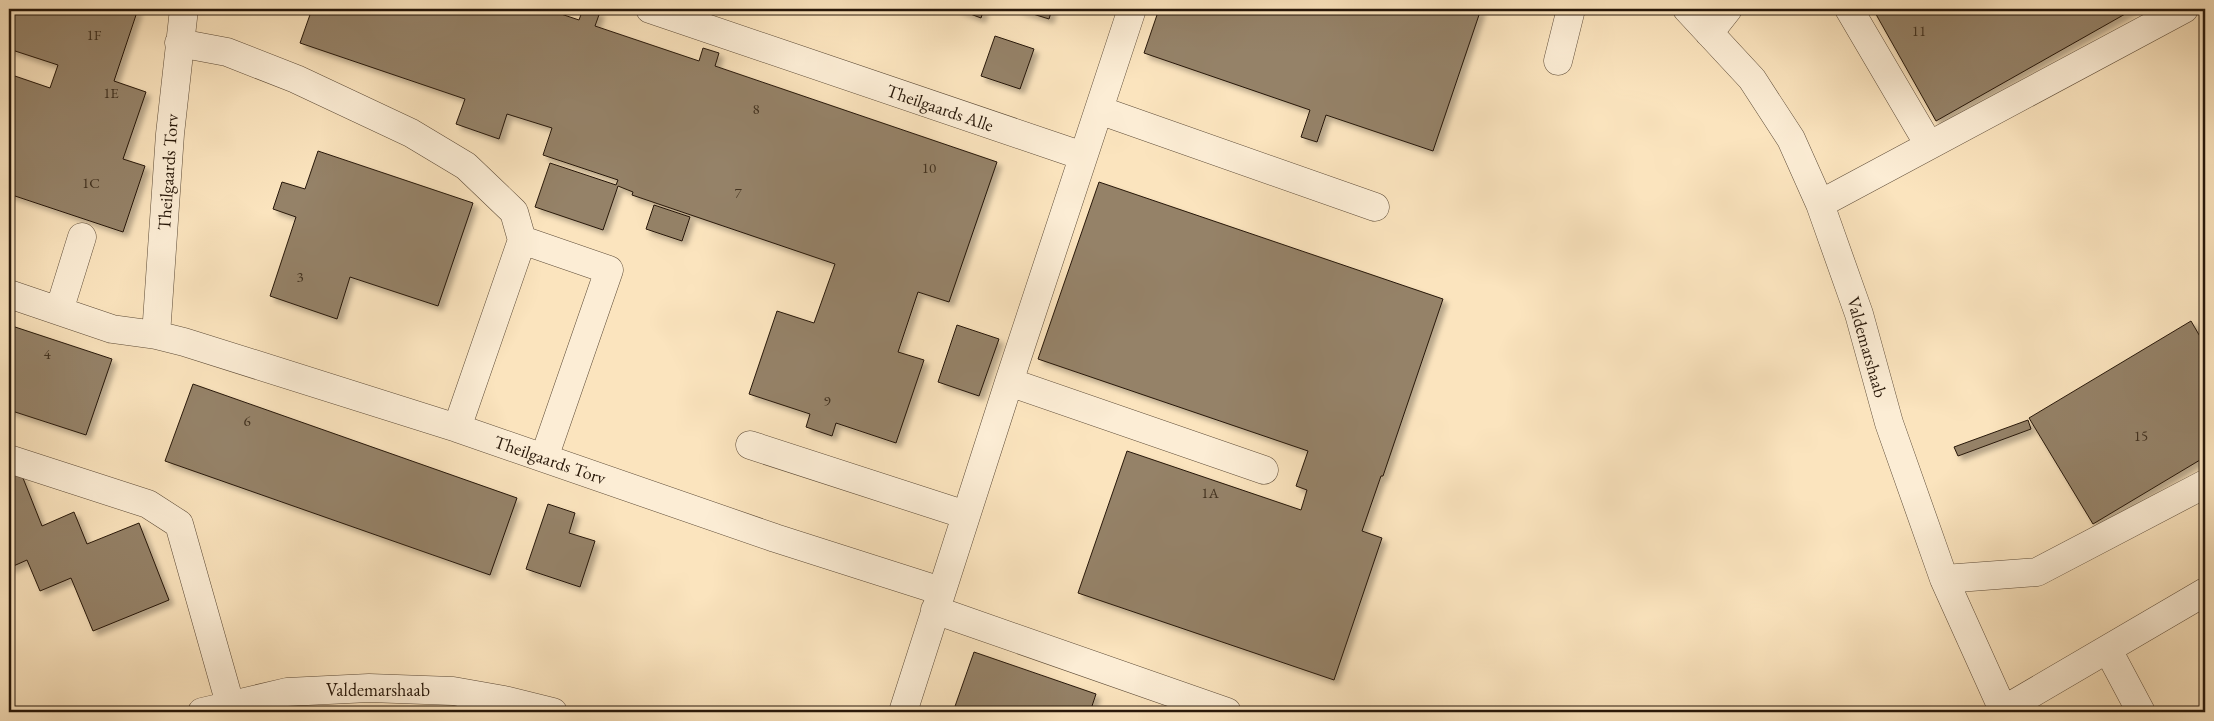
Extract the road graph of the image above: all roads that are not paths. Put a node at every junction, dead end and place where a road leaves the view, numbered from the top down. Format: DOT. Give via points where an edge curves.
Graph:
graph roads {
  1 [pos="184,9"];
  2 [pos="650,9"];
  3 [pos="1132,9"];
  4 [pos="1571,9"];
  5 [pos="1687,9"];
  6 [pos="1728,9"];
  7 [pos="1849,9"];
  8 [pos="2184,9"];
  9 [pos="1709,33"];
  10 [pos="179,43"];
  11 [pos="1558,61"];
  12 [pos="1099,110"];
  13 [pos="1929,145"];
  14 [pos="1083,156"];
  15 [pos="1820,204"];
  16 [pos="1375,207"];
  17 [pos="82,237"];
  18 [pos="522,240"];
  19 [pos="9,294"];
  20 [pos="59,311"];
  21 [pos="156,335"];
  22 [pos="1009,382"];
  23 [pos="457,428"];
  24 [pos="750,445"];
  25 [pos="544,458"];
  26 [pos="9,459"];
  27 [pos="1264,470"];
  28 [pos="2205,484"];
  29 [pos="966,515"];
  30 [pos="1944,579"];
  31 [pos="2205,592"];
  32 [pos="938,601"];
  33 [pos="2108,650"];
  34 [pos="230,704"];
  35 [pos="2002,711"];
  36 [pos="202,712"];
  37 [pos="553,712"];
  38 [pos="903,712"];
  39 [pos="1227,712"];
  40 [pos="2141,712"];
  1 -- 10 [label="street, Theilgaards Torv"];
  2 -- 14 [label="street, Theilgaards Alle"];
  3 -- 12 [label="street"];
  4 -- 11 [label="street"];
  5 -- 9 [label="street, Valdemarshaab"];
  6 -- 9 [label="street"];
  7 -- 13 [label="street"];
  8 -- 13 [label="street"];
  9 -- 15 [label="street, Valdemarshaab" via="1752,79 1792,140"];
  10 -- 18 [label="street" via="227,52 296,78 411,133 466,166 514,212"];
  10 -- 21 [label="street, Theilgaards Torv"];
  12 -- 14 [label="street"];
  12 -- 16 [label="street"];
  13 -- 15 [label="street"];
  14 -- 22 [label="street"];
  15 -- 30 [label="street, Valdemarshaab" via="1859,314 1889,423"];
  17 -- 20 [label="street"];
  18 -- 23 [label="street"];
  18 -- 25 [label="street" via="609,270"];
  19 -- 20 [label="street, Theilgaards Torv"];
  20 -- 21 [label="street, Theilgaards Torv" via="112,329"];
  21 -- 23 [label="street, Theilgaards Torv"];
  22 -- 27 [label="street"];
  22 -- 29 [label="street"];
  23 -- 25 [label="street, Theilgaards Torv"];
  24 -- 29 [label="street"];
  25 -- 32 [label="street, Theilgaards Torv" via="775,538"];
  26 -- 34 [label="street" via="148,504 179,524"];
  28 -- 30 [label="street" via="2037,572"];
  29 -- 32 [label="street"];
  30 -- 35 [label="street, Valdemarshaab"];
  31 -- 33 [label="street, Valdemarshaab"];
  32 -- 38 [label="street"];
  32 -- 39 [label="street, Theilgaards Torv"];
  33 -- 35 [label="street, Valdemarshaab"];
  33 -- 40 [label="street"];
  34 -- 36 [label="street, Valdemarshaab"];
  34 -- 37 [label="street, Valdemarshaab" via="287,692 369,688 453,691"];
}
